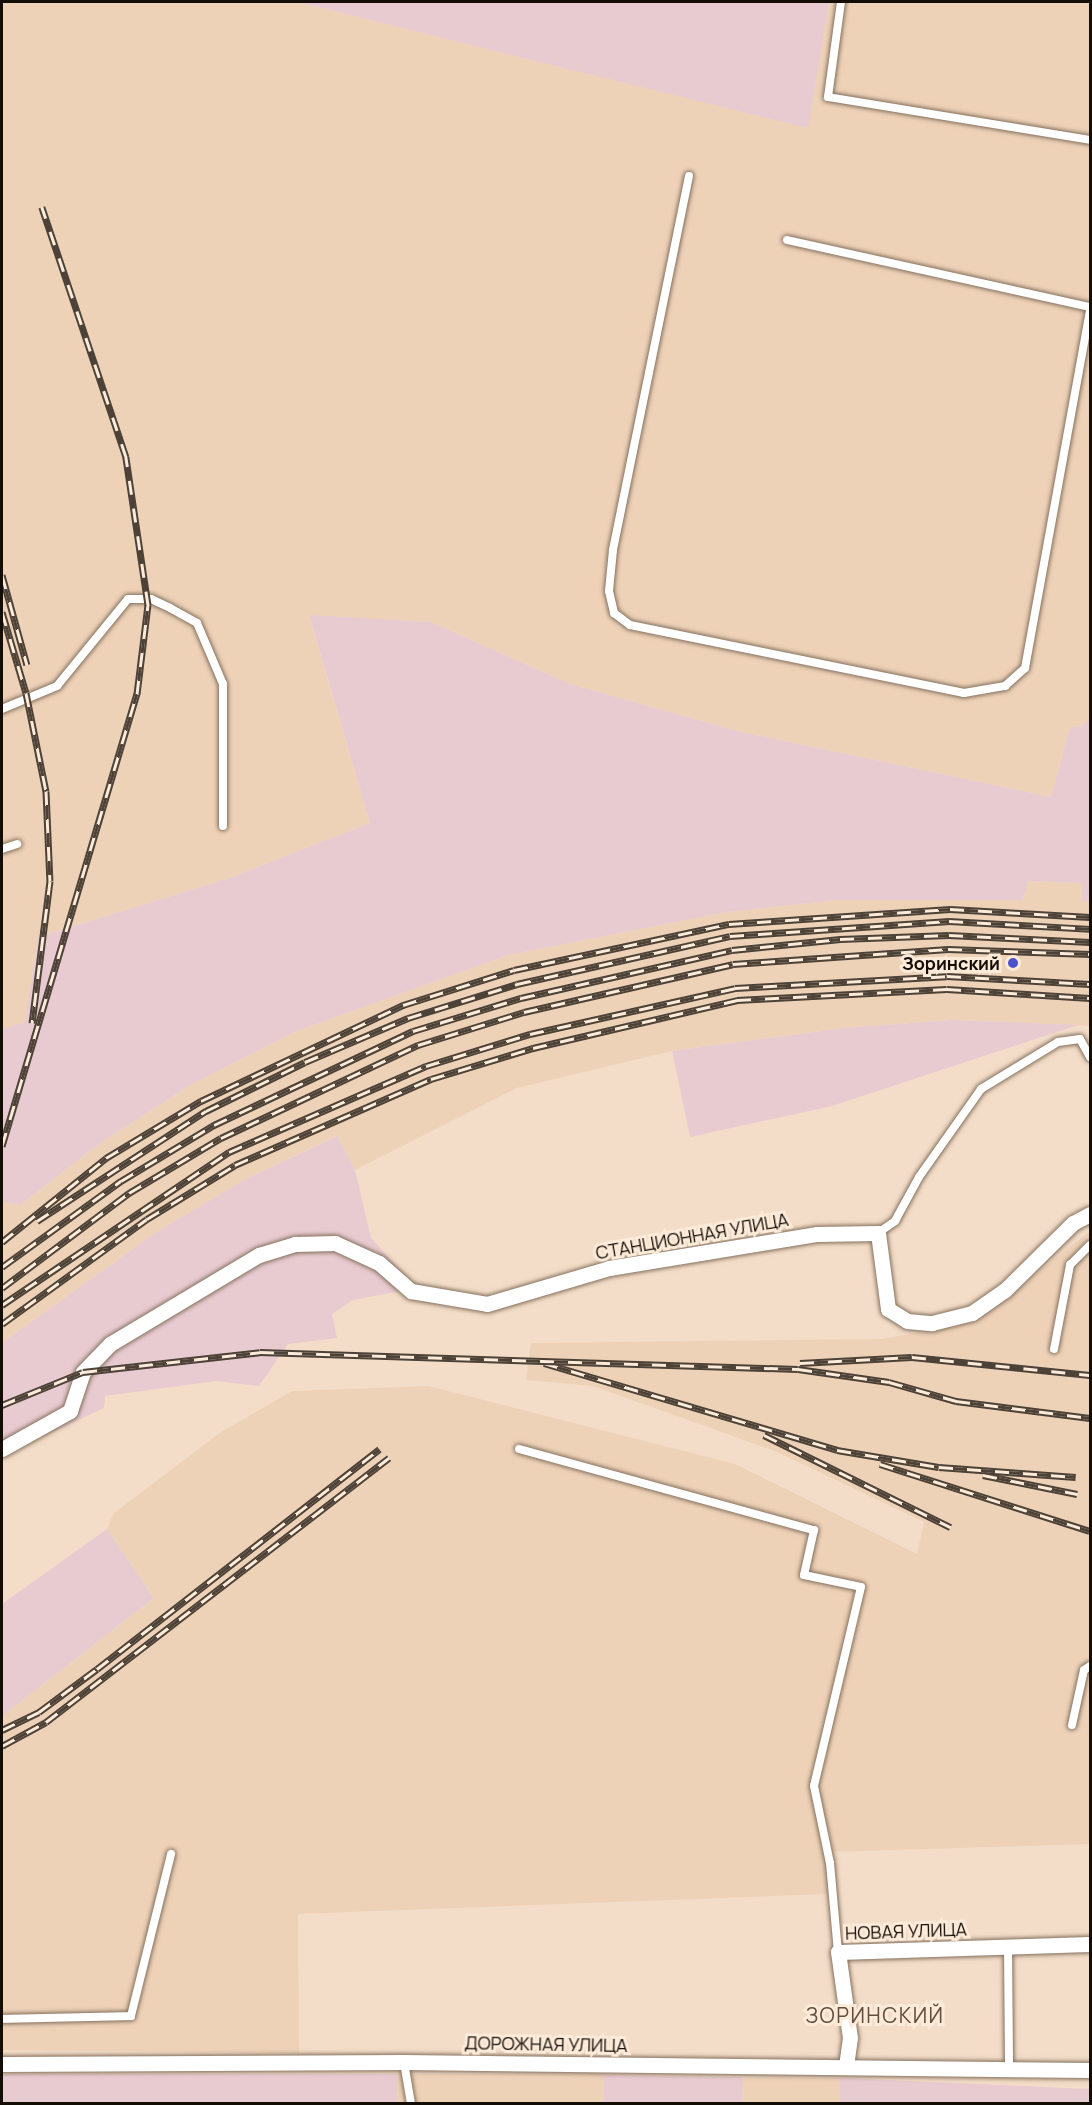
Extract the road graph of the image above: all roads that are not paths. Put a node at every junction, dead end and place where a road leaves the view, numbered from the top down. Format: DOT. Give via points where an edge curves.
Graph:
graph roads {
  1 [pos="841,2"];
  2 [pos="1090,140"];
  3 [pos="689,176"];
  4 [pos="787,240"];
  5 [pos="1090,307"];
  6 [pos="1090,312"];
  7 [pos="2,709"];
  8 [pos="223,826"];
  9 [pos="17,844"];
  10 [pos="2,849"];
  11 [pos="1090,1057"];
  12 [pos="1090,1214"];
  13 [pos="878,1233"];
  14 [pos="1090,1245"];
  15 [pos="1054,1349"];
  16 [pos="2,1449"];
  17 [pos="519,1449"];
  18 [pos="1090,1666"];
  19 [pos="1072,1725"];
  20 [pos="171,1854"];
  21 [pos="1090,1944"];
  22 [pos="1008,1947"];
  23 [pos="838,1952"];
  24 [pos="2,2019"];
  25 [pos="404,2062"];
  26 [pos="2,2064"];
  27 [pos="846,2066"];
  28 [pos="1009,2069"];
  29 [pos="1090,2070"];
  30 [pos="411,2103"];
  1 -- 2 [label="lane" via="828,97"];
  3 -- 6 [label="lane" via="613,550 609,591 614,613 630,625 964,693 1005,686 1024,668"];
  4 -- 5 [label="lane"];
  7 -- 8 [label="lane" via="57,686 128,599 151,599 170,608 197,623 224,684"];
  9 -- 10 [label="lane"];
  11 -- 13 [label="lane" via="1080,1039 1058,1042 981,1089 919,1177 895,1221"];
  12 -- 13 [label="street" via="1073,1223 1004,1291 972,1313 932,1323 907,1321 888,1309"];
  13 -- 16 [label="street, СТАНЦИОННАЯ УЛИЦА" via="817,1234 609,1268 487,1304 411,1291 380,1263 335,1243 295,1244 259,1254 110,1344 83,1372 70,1411"];
  14 -- 15 [label="lane" via="1071,1265"];
  17 -- 23 [label="lane" via="814,1530 804,1575 861,1587 814,1786 830,1863"];
  18 -- 19 [label="lane" via="1084,1670"];
  20 -- 24 [label="lane" via="131,2016"];
  21 -- 22 [label="street, НОВАЯ УЛИЦА"];
  22 -- 23 [label="street, НОВАЯ УЛИЦА"];
  22 -- 28 [label="lane"];
  23 -- 27 [label="street, НОВАЯ УЛИЦА" via="850,2037"];
  25 -- 26 [label="street, ДОРОЖНАЯ УЛИЦА"];
  25 -- 27 [label="street, ДОРОЖНАЯ УЛИЦА"];
  25 -- 30 [label="lane"];
  27 -- 28 [label="street, ДОРОЖНАЯ УЛИЦА"];
  28 -- 29 [label="street, ДОРОЖНАЯ УЛИЦА"];
}
